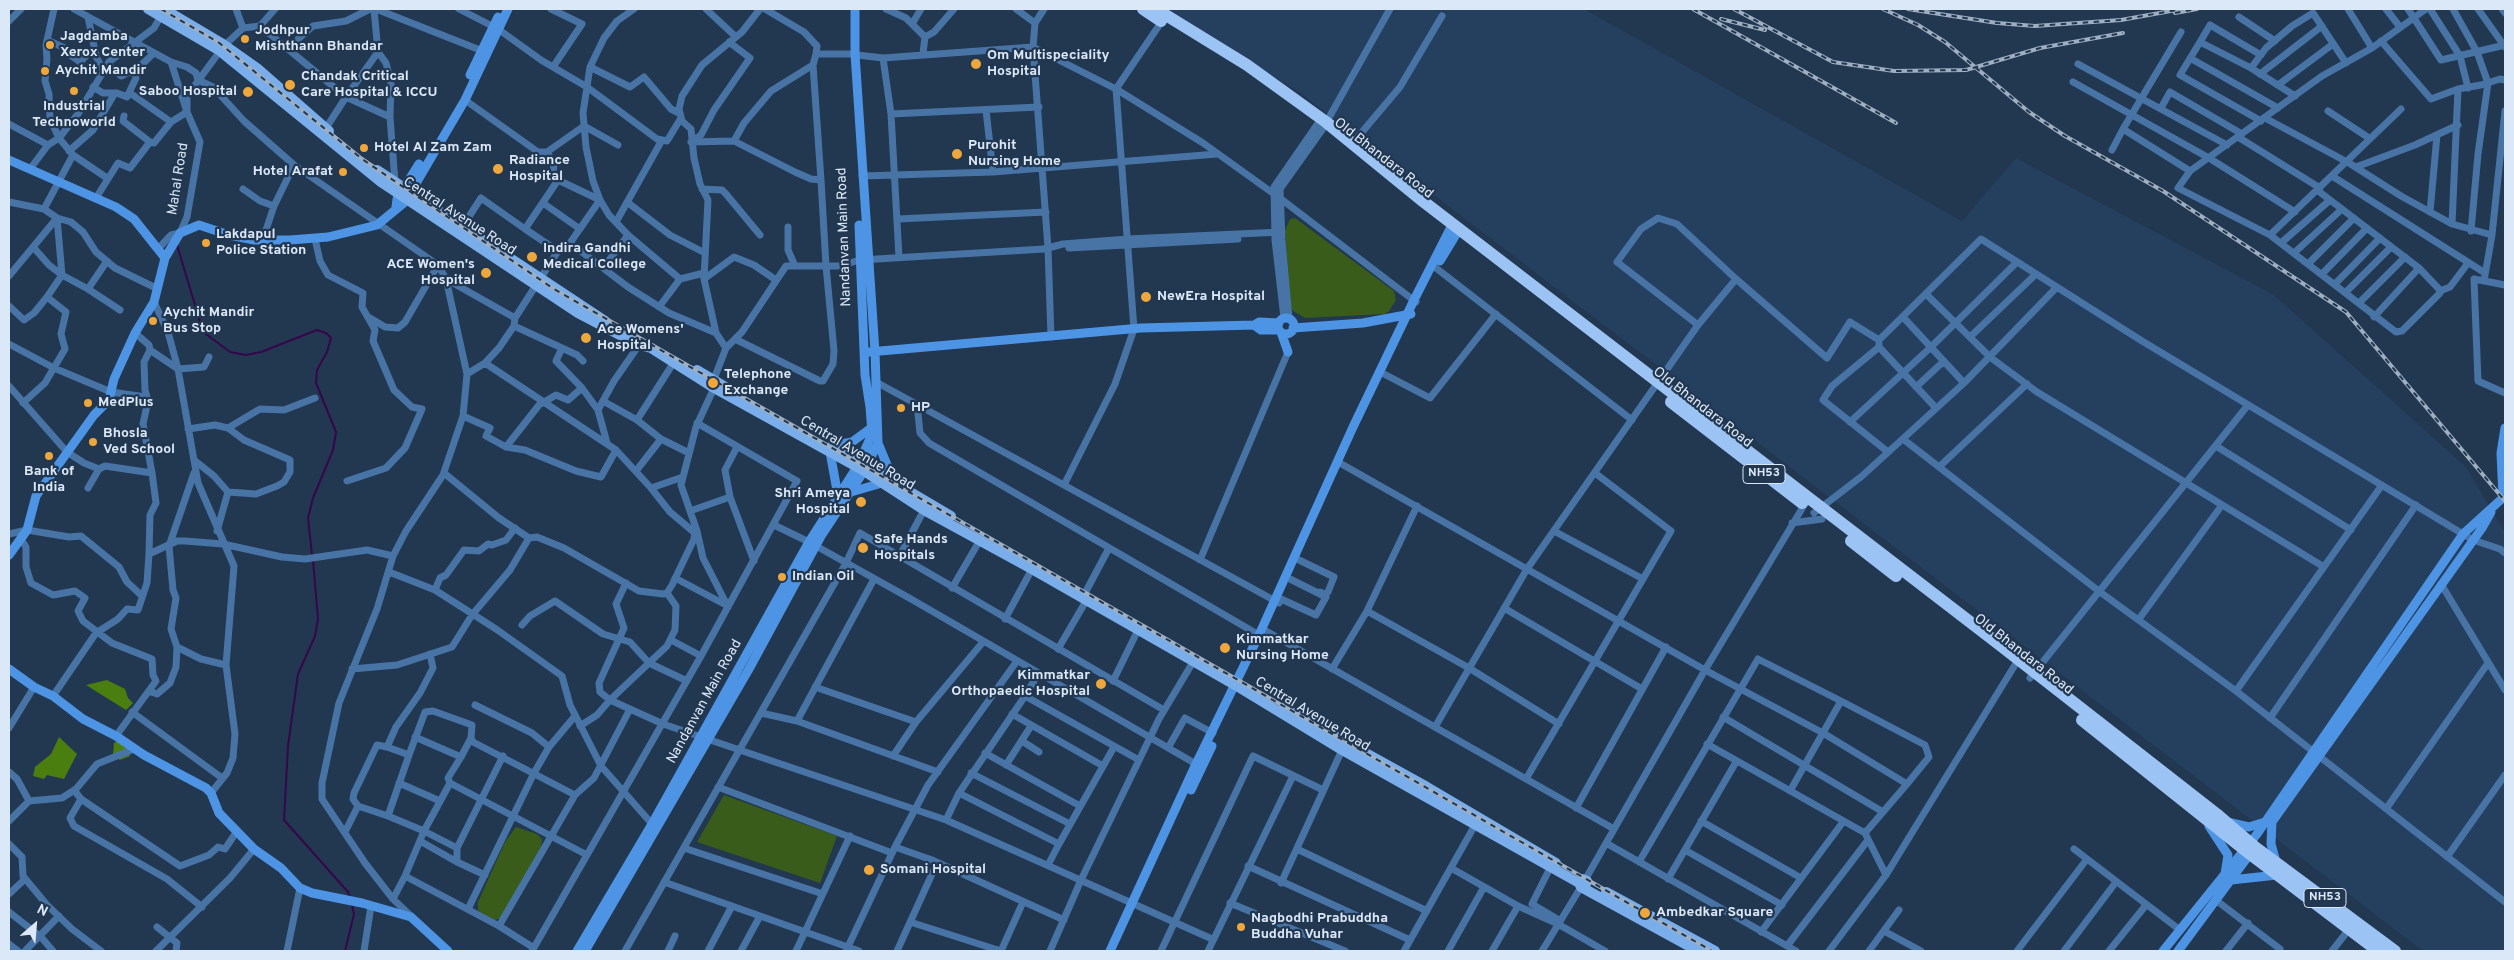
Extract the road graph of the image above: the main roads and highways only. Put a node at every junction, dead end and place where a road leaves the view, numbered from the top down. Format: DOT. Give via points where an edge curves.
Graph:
graph roads {
  1 [pos="148,9"];
  2 [pos="502,9"];
  3 [pos="508,9"];
  4 [pos="848,9"];
  5 [pos="854,9"];
  6 [pos="1143,9"];
  7 [pos="1156,9"];
  8 [pos="162,12"];
  9 [pos="1177,26"];
  10 [pos="496,28"];
  11 [pos="223,48"];
  12 [pos="852,54"];
  13 [pos="1322,124"];
  14 [pos="426,159"];
  15 [pos="9,160"];
  16 [pos="403,191"];
  17 [pos="1454,229"];
  18 [pos="165,258"];
  19 [pos="864,260"];
  20 [pos="537,281"];
  21 [pos="1415,301"];
  22 [pos="1409,314"];
  23 [pos="1286,325"];
  24 [pos="875,352"];
  25 [pos="1288,352"];
  26 [pos="864,353"];
  27 [pos="714,384"];
  28 [pos="871,428"];
  29 [pos="2505,428"];
  30 [pos="878,443"];
  31 [pos="830,449"];
  32 [pos="1340,463"];
  33 [pos="862,466"];
  34 [pos="894,482"];
  35 [pos="882,483"];
  36 [pos="850,492"];
  37 [pos="838,496"];
  38 [pos="2504,497"];
  39 [pos="2493,507"];
  40 [pos="812,544"];
  41 [pos="9,555"];
  42 [pos="1085,598"];
  43 [pos="1278,601"];
  44 [pos="9,669"];
  45 [pos="1239,684"];
  46 [pos="705,737"];
  47 [pos="2315,754"];
  48 [pos="2159,776"];
  49 [pos="2201,815"];
  50 [pos="2227,822"];
  51 [pos="2269,822"];
  52 [pos="2250,848"];
  53 [pos="2277,868"];
  54 [pos="2228,877"];
  55 [pos="1583,883"];
  56 [pos="1134,904"];
  57 [pos="2352,925"];
  58 [pos="448,951"];
  59 [pos="577,951"];
  60 [pos="585,951"];
  61 [pos="1110,951"];
  62 [pos="1115,951"];
  63 [pos="1698,951"];
  64 [pos="1715,951"];
  65 [pos="2163,951"];
  66 [pos="2178,951"];
  67 [pos="2378,951"];
  68 [pos="2395,951"];
  1 -- 8 [label="main road, Central Avenue Road"];
  2 -- 10 [label="main road"];
  3 -- 10 [label="main road"];
  4 -- 12 [label="main road, Nandanvan Main Road"];
  5 -- 12 [label="main road"];
  6 -- 9 [label="highway, Old Bhandara Road / NH53"];
  7 -- 9 [label="highway, NH53"];
  8 -- 11 [label="main road, Central Avenue Road"];
  9 -- 13 [label="highway, Old Bhandara Road / NH53"];
  10 -- 14 [label="main road" via="465,100"];
  10 -- 14 [label="main road" via="480,50 461,98"];
  11 -- 16 [label="main road" via="257,68"];
  11 -- 16 [label="main road, Central Avenue Road" via="381,182"];
  12 -- 19 [label="main road, Nandanvan Main Road"];
  12 -- 19 [label="main road" via="862,176"];
  13 -- 17 [label="highway, Old Bhandara Road / NH53"];
  13 -- 17 [label="highway, NH53" via="1352,144"];
  14 -- 16 [label="main road"];
  15 -- 18 [label="main road" via="116,207 134,219"];
  16 -- 18 [label="main road" via="396,207 377,225 315,238 254,240 199,225 180,233"];
  16 -- 20 [label="main road, Central Avenue Road"];
  16 -- 20 [label="main road" via="463,226"];
  17 -- 21 [label="main road"];
  17 -- 21 [label="main road" via="1436,268"];
  17 -- 48 [label="highway, Old Bhandara Road / NH53"];
  18 -- 41 [label="main road" via="154,302 135,333 114,379 109,400 36,496 27,530"];
  19 -- 24 [label="main road"];
  19 -- 26 [label="main road, Nandanvan Main Road"];
  20 -- 27 [label="main road"];
  20 -- 27 [label="main road, Central Avenue Road" via="578,313 651,348 675,365"];
  21 -- 22 [label="main road"];
  22 -- 23 [label="main road" via="1363,323"];
  22 -- 32 [label="main road"];
  22 -- 32 [label="main road" via="1384,374"];
  23 -- 24 [label="main road" via="1260,322 1254,326 1134,329"];
  23 -- 25 [label="main road"];
  24 -- 26 [label="main road"];
  24 -- 30 [label="main road"];
  26 -- 28 [label="main road, Nandanvan Main Road"];
  27 -- 31 [label="main road"];
  28 -- 31 [label="main road" via="852,442"];
  28 -- 33 [label="main road, Nandanvan Main Road"];
  29 -- 38 [label="main road" via="2501,453"];
  30 -- 33 [label="main road"];
  30 -- 34 [label="main road"];
  31 -- 33 [label="main road"];
  31 -- 37 [label="main road"];
  32 -- 43 [label="main road"];
  32 -- 43 [label="main road"];
  33 -- 34 [label="main road"];
  33 -- 35 [label="main road, Central Avenue Road"];
  33 -- 36 [label="main road"];
  33 -- 37 [label="main road, Nandanvan Main Road"];
  34 -- 42 [label="main road"];
  35 -- 36 [label="main road"];
  35 -- 42 [label="main road, Central Avenue Road" via="924,510"];
  36 -- 40 [label="main road"];
  37 -- 40 [label="main road, Nandanvan Main Road"];
  38 -- 39 [label="main road"];
  39 -- 47 [label="main road" via="2482,528"];
  39 -- 47 [label="main road" via="2463,534"];
  40 -- 46 [label="main road, Nandanvan Main Road"];
  42 -- 45 [label="main road"];
  42 -- 45 [label="main road, Central Avenue Road" via="1193,662"];
  43 -- 45 [label="main road"];
  44 -- 58 [label="main road" via="83,719 206,788 219,813 254,849 281,868 300,888 411,917"];
  45 -- 55 [label="main road" via="1427,786"];
  45 -- 55 [label="main road, Central Avenue Road" via="1342,750 1550,868"];
  45 -- 56 [label="main road"];
  45 -- 56 [label="main road" via="1196,764"];
  46 -- 59 [label="main road, Nandanvan Main Road"];
  46 -- 60 [label="main road"];
  47 -- 51 [label="main road"];
  48 -- 49 [label="highway, Old Bhandara Road / NH53"];
  48 -- 50 [label="highway, NH53"];
  49 -- 52 [label="highway, Old Bhandara Road / NH53"];
  49 -- 54 [label="main road" via="2228,855"];
  50 -- 51 [label="main road" via="2249,826"];
  50 -- 52 [label="highway, NH53"];
  51 -- 52 [label="main road"];
  51 -- 53 [label="main road"];
  52 -- 53 [label="highway, Old Bhandara Road / NH53"];
  52 -- 54 [label="main road"];
  53 -- 54 [label="main road"];
  53 -- 57 [label="highway, Old Bhandara Road / NH53"];
  54 -- 65 [label="main road"];
  54 -- 66 [label="main road" via="2217,901"];
  55 -- 63 [label="main road, Central Avenue Road"];
  55 -- 64 [label="main road"];
  56 -- 61 [label="main road"];
  56 -- 62 [label="main road"];
  57 -- 67 [label="highway, Old Bhandara Road / NH53"];
  57 -- 68 [label="highway, NH53"];
}
